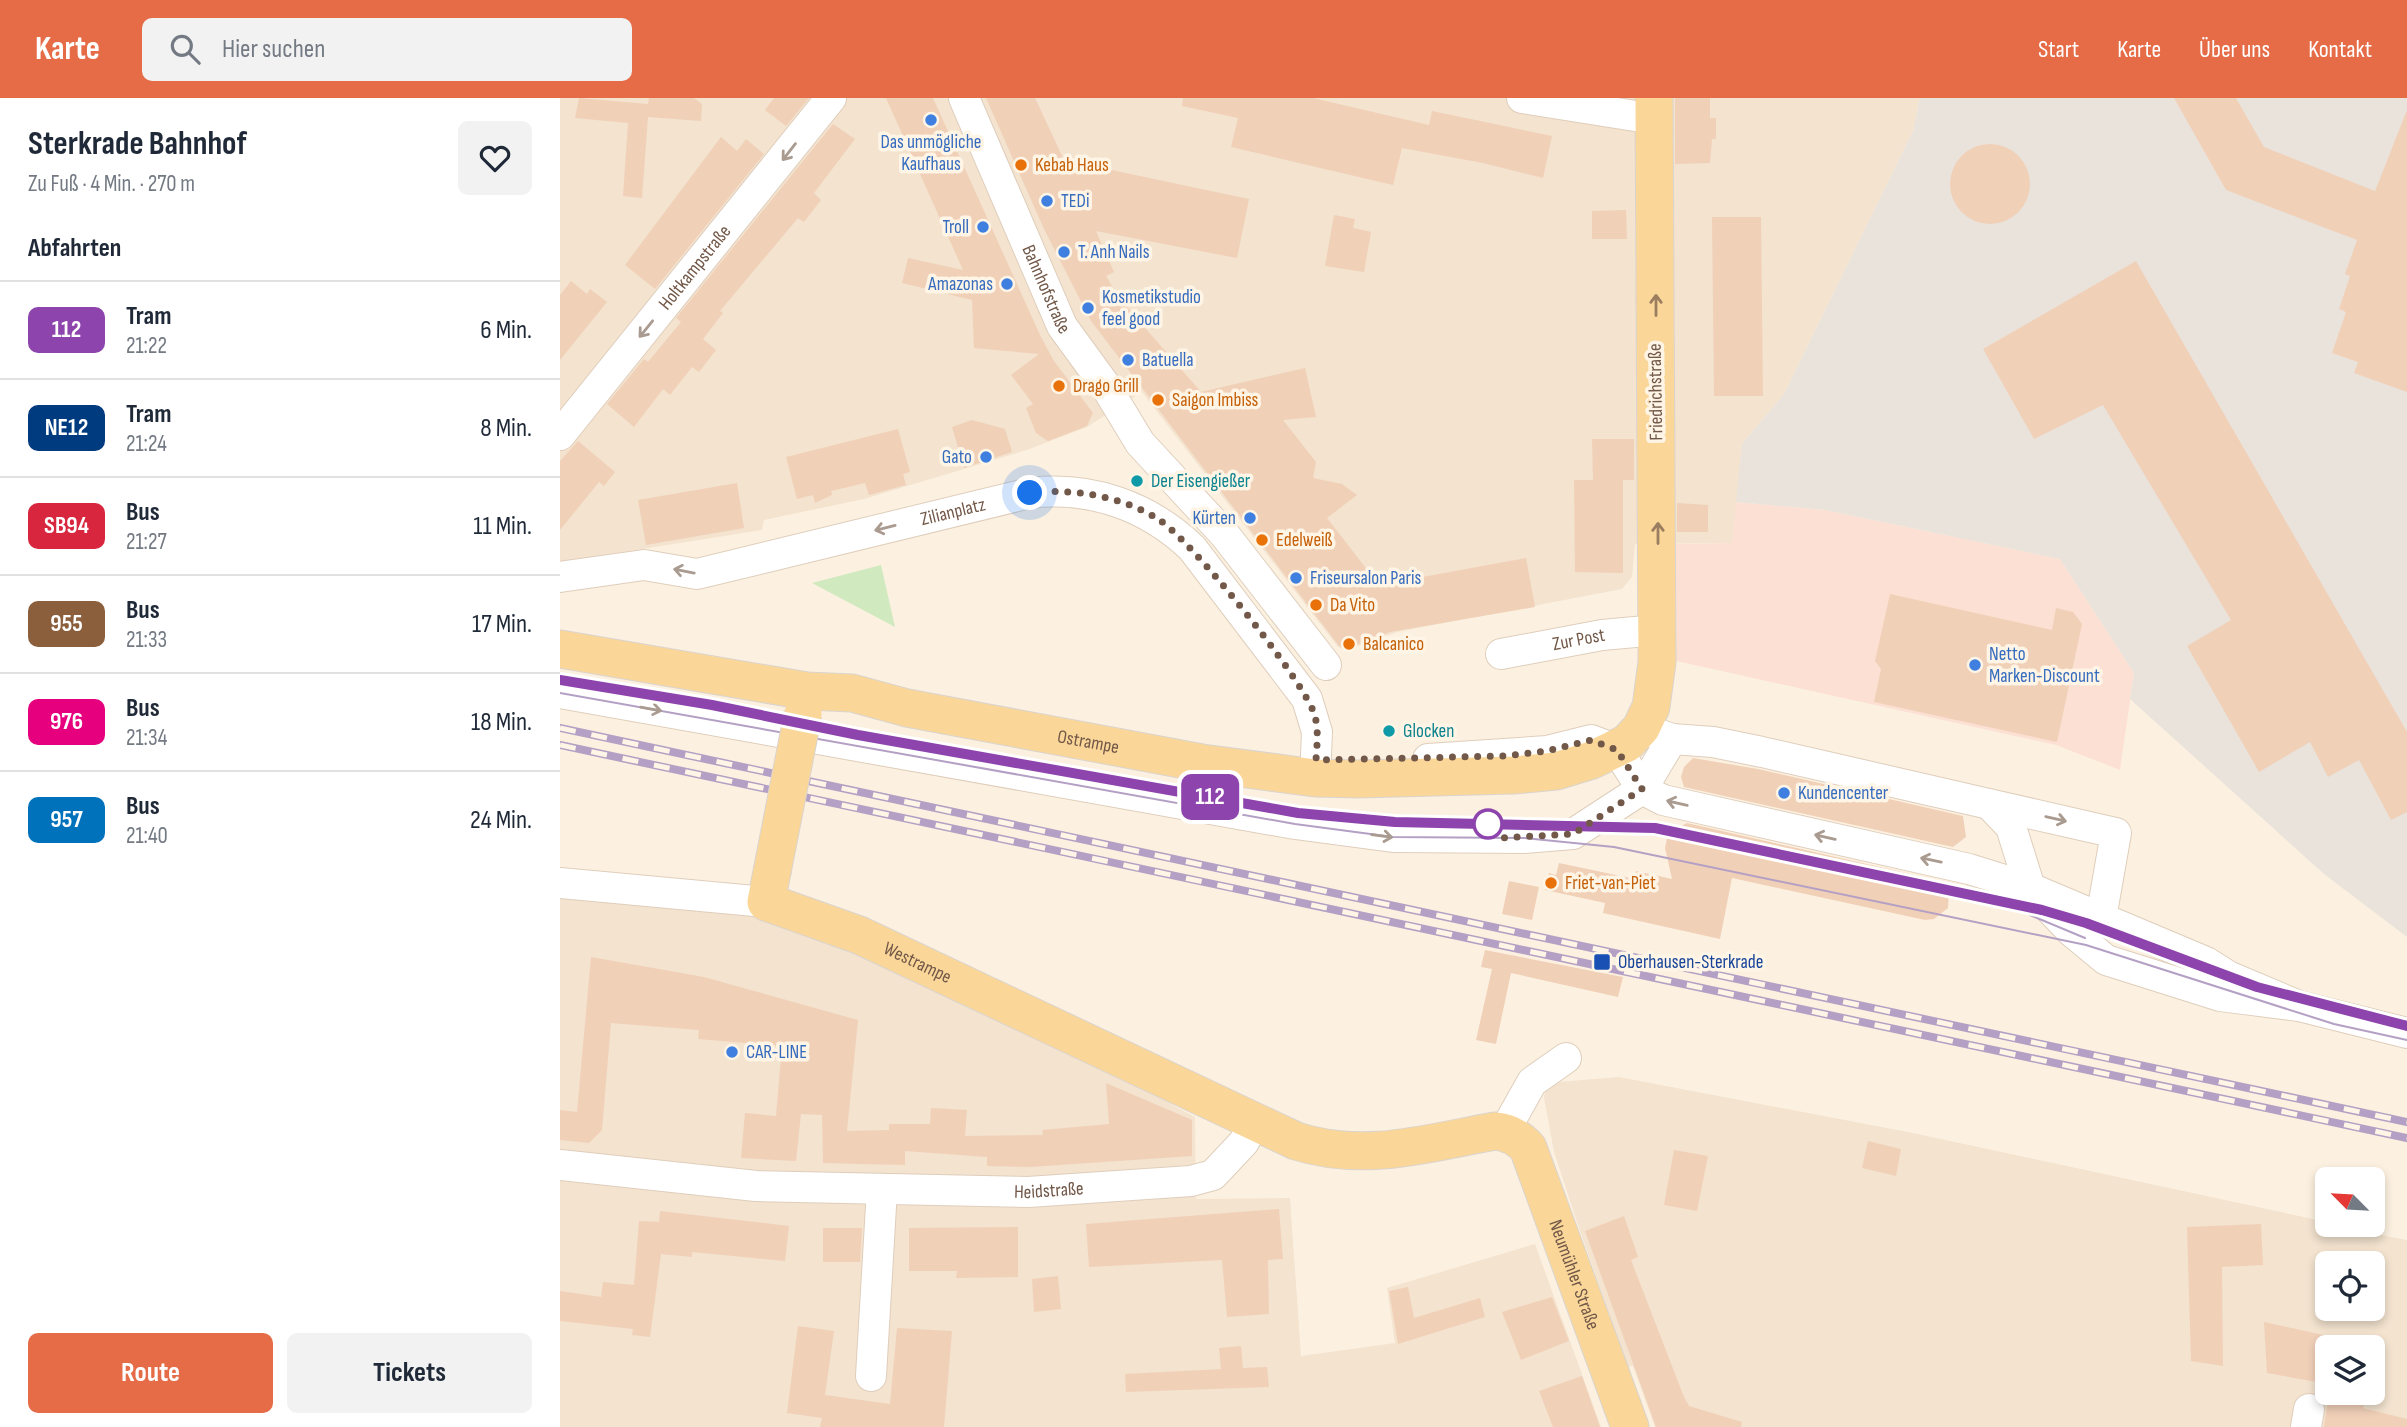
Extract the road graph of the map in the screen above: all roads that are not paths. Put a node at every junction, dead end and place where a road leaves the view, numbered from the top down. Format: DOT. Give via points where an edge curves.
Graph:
graph roads {
  1 [pos="831,98"];
  2 [pos="964,98"];
  3 [pos="1522,98"];
  4 [pos="1654,108"];
  5 [pos="560,435"];
  6 [pos="1158,461"];
  7 [pos="1159,520"];
  8 [pos="560,577"];
  9 [pos="1657,630"];
  10 [pos="560,649"];
  11 [pos="1501,654"];
  12 [pos="1326,665"];
  13 [pos="560,693"];
  14 [pos="805,702"];
  15 [pos="1643,739"];
  16 [pos="1315,769"];
  17 [pos="1642,789"];
  18 [pos="1989,804"];
  19 [pos="2011,827"];
  20 [pos="1969,869"];
  21 [pos="560,883"];
  22 [pos="769,887"];
  23 [pos="2030,888"];
  24 [pos="2101,918"];
  25 [pos="2298,1006"];
  26 [pos="2407,1033"];
  27 [pos="1566,1058"];
  28 [pos="1254,1122"];
  29 [pos="1504,1132"];
  30 [pos="560,1165"];
  31 [pos="882,1189"];
  32 [pos="871,1376"];
  33 [pos="1630,1427"];
  1 -- 5 [label="street, Holtkampstraße, one-way"];
  2 -- 6 [label="street, Bahnhofstraße" via="1062,326 1140,443"];
  3 -- 4 [label="street"];
  9 -- 4 [label="main road, Friedrichstraße, one-way"];
  6 -- 7 [label="street"];
  6 -- 12 [label="street, Bahnhofstraße" via="1224,535"];
  7 -- 8 [label="street, Zilianplatz, one-way" via="1109,498 1040,492 697,574 645,565"];
  7 -- 16 [label="street, Zilianplatz" via="1192,548 1307,699 1316,723"];
  9 -- 11 [label="street, Zur Post"];
  9 -- 15 [label="main road, Friedrichstraße" via="1656,685"];
  10 -- 14 [label="main road, Ostrampe"];
  13 -- 17 [label="street, one-way" via="1295,824 1393,837 1573,834"];
  14 -- 16 [label="main road, Ostrampe" via="852,693 907,708 1202,763"];
  14 -- 22 [label="main road, bridge"];
  15 -- 16 [label="main road, Ostrampe" via="1556,771 1514,775"];
  15 -- 17 [label="street"];
  15 -- 17 [label="street"];
  15 -- 18 [label="street" via="1713,742 1762,751"];
  20 -- 17 [label="street, one-way" via="1663,800"];
  18 -- 19 [label="street"];
  18 -- 24 [label="street, one-way" via="2116,833"];
  19 -- 20 [label="street" via="1998,853"];
  19 -- 23 [label="street"];
  20 -- 23 [label="street"];
  21 -- 22 [label="street, Westrampe"];
  22 -- 28 [label="main road, Westrampe" via="859,935"];
  23 -- 24 [label="street"];
  23 -- 25 [label="street" via="2070,931 2106,960 2220,996"];
  24 -- 25 [label="street"];
  25 -- 26 [label="street"];
  27 -- 29 [label="street" via="1532,1082"];
  28 -- 29 [label="main road" via="1307,1144 1361,1152 1413,1149"];
  28 -- 31 [label="street, Heidstraße" via="1244,1142 1213,1175 1191,1181 1028,1192"];
  29 -- 33 [label="main road, Neumühler Straße" via="1528,1148"];
  30 -- 31 [label="street, Heidstraße" via="756,1186"];
  31 -- 32 [label="street"];
}
